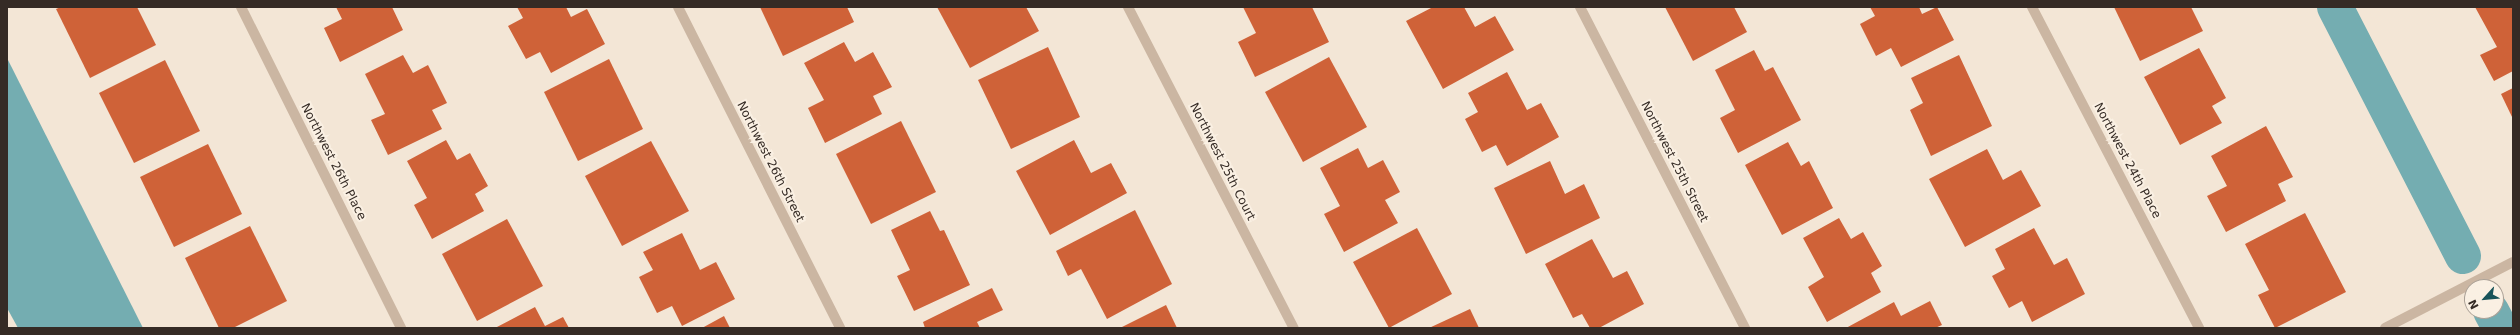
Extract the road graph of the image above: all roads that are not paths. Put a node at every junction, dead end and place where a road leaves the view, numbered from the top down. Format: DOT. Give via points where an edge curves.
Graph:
graph roads {
  1 [pos="241,7"];
  2 [pos="678,7"];
  3 [pos="1128,7"];
  4 [pos="1580,7"];
  5 [pos="2032,7"];
  6 [pos="2513,262"];
  7 [pos="401,328"];
  8 [pos="840,328"];
  9 [pos="1294,328"];
  10 [pos="1745,328"];
  11 [pos="2199,328"];
  12 [pos="2385,328"];
  1 -- 7 [label="street, Northwest 26th Place"];
  2 -- 8 [label="street, Northwest 26th Street"];
  3 -- 9 [label="street, Northwest 25th Court"];
  4 -- 10 [label="street, Northwest 25th Street"];
  5 -- 11 [label="street, Northwest 24th Place"];
  6 -- 12 [label="street"];
}
